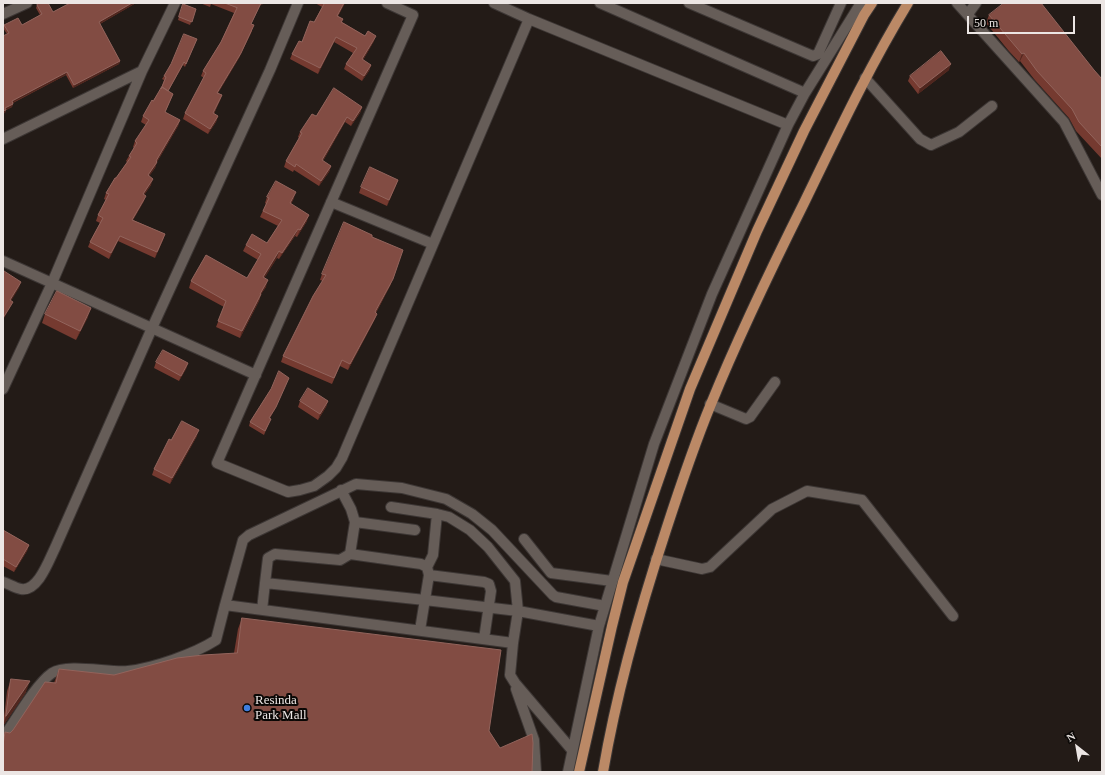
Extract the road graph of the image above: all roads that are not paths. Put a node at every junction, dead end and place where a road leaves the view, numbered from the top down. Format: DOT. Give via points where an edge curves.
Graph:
graph roads {
  1 [pos="27,3"];
  2 [pos="175,3"];
  3 [pos="298,3"];
  4 [pos="387,3"];
  5 [pos="494,3"];
  6 [pos="600,3"];
  7 [pos="689,3"];
  8 [pos="872,3"];
  9 [pos="908,3"];
  10 [pos="957,3"];
  11 [pos="976,3"];
  12 [pos="841,4"];
  13 [pos="858,7"];
  14 [pos="3,14"];
  15 [pos="968,14"];
  16 [pos="529,19"];
  17 [pos="142,71"];
  18 [pos="865,78"];
  19 [pos="805,93"];
  20 [pos="992,106"];
  21 [pos="788,125"];
  22 [pos="3,139"];
  23 [pos="1102,195"];
  24 [pos="331,202"];
  25 [pos="433,244"];
  26 [pos="3,261"];
  27 [pos="52,283"];
  28 [pos="152,328"];
  29 [pos="256,375"];
  30 [pos="775,382"];
  31 [pos="3,389"];
  32 [pos="710,404"];
  33 [pos="341,490"];
  34 [pos="391,507"];
  35 [pos="437,514"];
  36 [pos="355,522"];
  37 [pos="415,530"];
  38 [pos="524,539"];
  39 [pos="350,554"];
  40 [pos="656,559"];
  41 [pos="428,571"];
  42 [pos="612,581"];
  43 [pos="3,582"];
  44 [pos="265,583"];
  45 [pos="425,600"];
  46 [pos="225,605"];
  47 [pos="605,606"];
  48 [pos="488,607"];
  49 [pos="262,610"];
  50 [pos="518,611"];
  51 [pos="953,616"];
  52 [pos="599,626"];
  53 [pos="420,630"];
  54 [pos="484,639"];
  55 [pos="513,643"];
  56 [pos="514,683"];
  57 [pos="3,738"];
  58 [pos="572,750"];
  59 [pos="536,772"];
  60 [pos="568,772"];
  61 [pos="580,772"];
  62 [pos="603,772"];
  1 -- 14 [label="street"];
  2 -- 17 [label="street"];
  3 -- 28 [label="street" via="230,160"];
  4 -- 24 [label="street" via="413,15"];
  5 -- 16 [label="street"];
  6 -- 19 [label="street"];
  7 -- 12 [label="street" via="813,56 818,54"];
  8 -- 61 [label="main road" via="801,138 757,231 690,389 623,582"];
  9 -- 18 [label="main road"];
  10 -- 15 [label="street"];
  11 -- 15 [label="street"];
  12 -- 13 [label="street"];
  13 -- 19 [label="street"];
  15 -- 23 [label="street" via="1064,122"];
  16 -- 21 [label="street"];
  16 -- 25 [label="street"];
  17 -- 22 [label="street"];
  17 -- 27 [label="street"];
  18 -- 20 [label="street" via="920,139 931,145 959,132"];
  18 -- 32 [label="main road" via="779,254"];
  19 -- 21 [label="street"];
  21 -- 42 [label="street" via="712,294 654,444"];
  24 -- 25 [label="street"];
  24 -- 29 [label="street"];
  25 -- 29 [label="street" via="342,458 336,468 314,486 288,492 217,464"];
  26 -- 27 [label="street"];
  27 -- 28 [label="street"];
  27 -- 31 [label="street"];
  28 -- 29 [label="street"];
  28 -- 43 [label="street" via="56,548 39,579 28,589"];
  30 -- 32 [label="street" via="748,419"];
  32 -- 40 [label="main road"];
  33 -- 36 [label="street"];
  33 -- 46 [label="street" via="249,534 243,540"];
  33 -- 47 [label="street" via="356,484 402,488 446,499 472,514 492,530 553,595"];
  34 -- 35 [label="street"];
  35 -- 41 [label="street" via="433,555"];
  35 -- 50 [label="street" via="449,517 470,530 498,559 515,581"];
  36 -- 37 [label="street"];
  36 -- 39 [label="street"];
  38 -- 42 [label="street" via="551,573"];
  39 -- 41 [label="street" via="421,564"];
  39 -- 44 [label="street" via="340,560 275,554 268,558"];
  40 -- 51 [label="street" via="702,569 710,567 772,509 807,491 862,500"];
  40 -- 62 [label="main road" via="633,636"];
  41 -- 45 [label="street"];
  41 -- 48 [label="street" via="490,584"];
  42 -- 47 [label="street"];
  44 -- 45 [label="street"];
  44 -- 49 [label="street"];
  45 -- 48 [label="street"];
  45 -- 53 [label="street"];
  46 -- 49 [label="street"];
  46 -- 57 [label="street" via="216,640 204,648 164,663 127,671 72,669 54,672 43,680"];
  47 -- 52 [label="street"];
  48 -- 50 [label="street"];
  48 -- 54 [label="street"];
  49 -- 53 [label="street"];
  50 -- 52 [label="street"];
  50 -- 55 [label="street"];
  52 -- 58 [label="street"];
  53 -- 54 [label="street"];
  54 -- 55 [label="street"];
  55 -- 56 [label="street" via="510,675"];
  56 -- 58 [label="street"];
  56 -- 59 [label="street" via="534,740"];
  58 -- 60 [label="street"];
}
